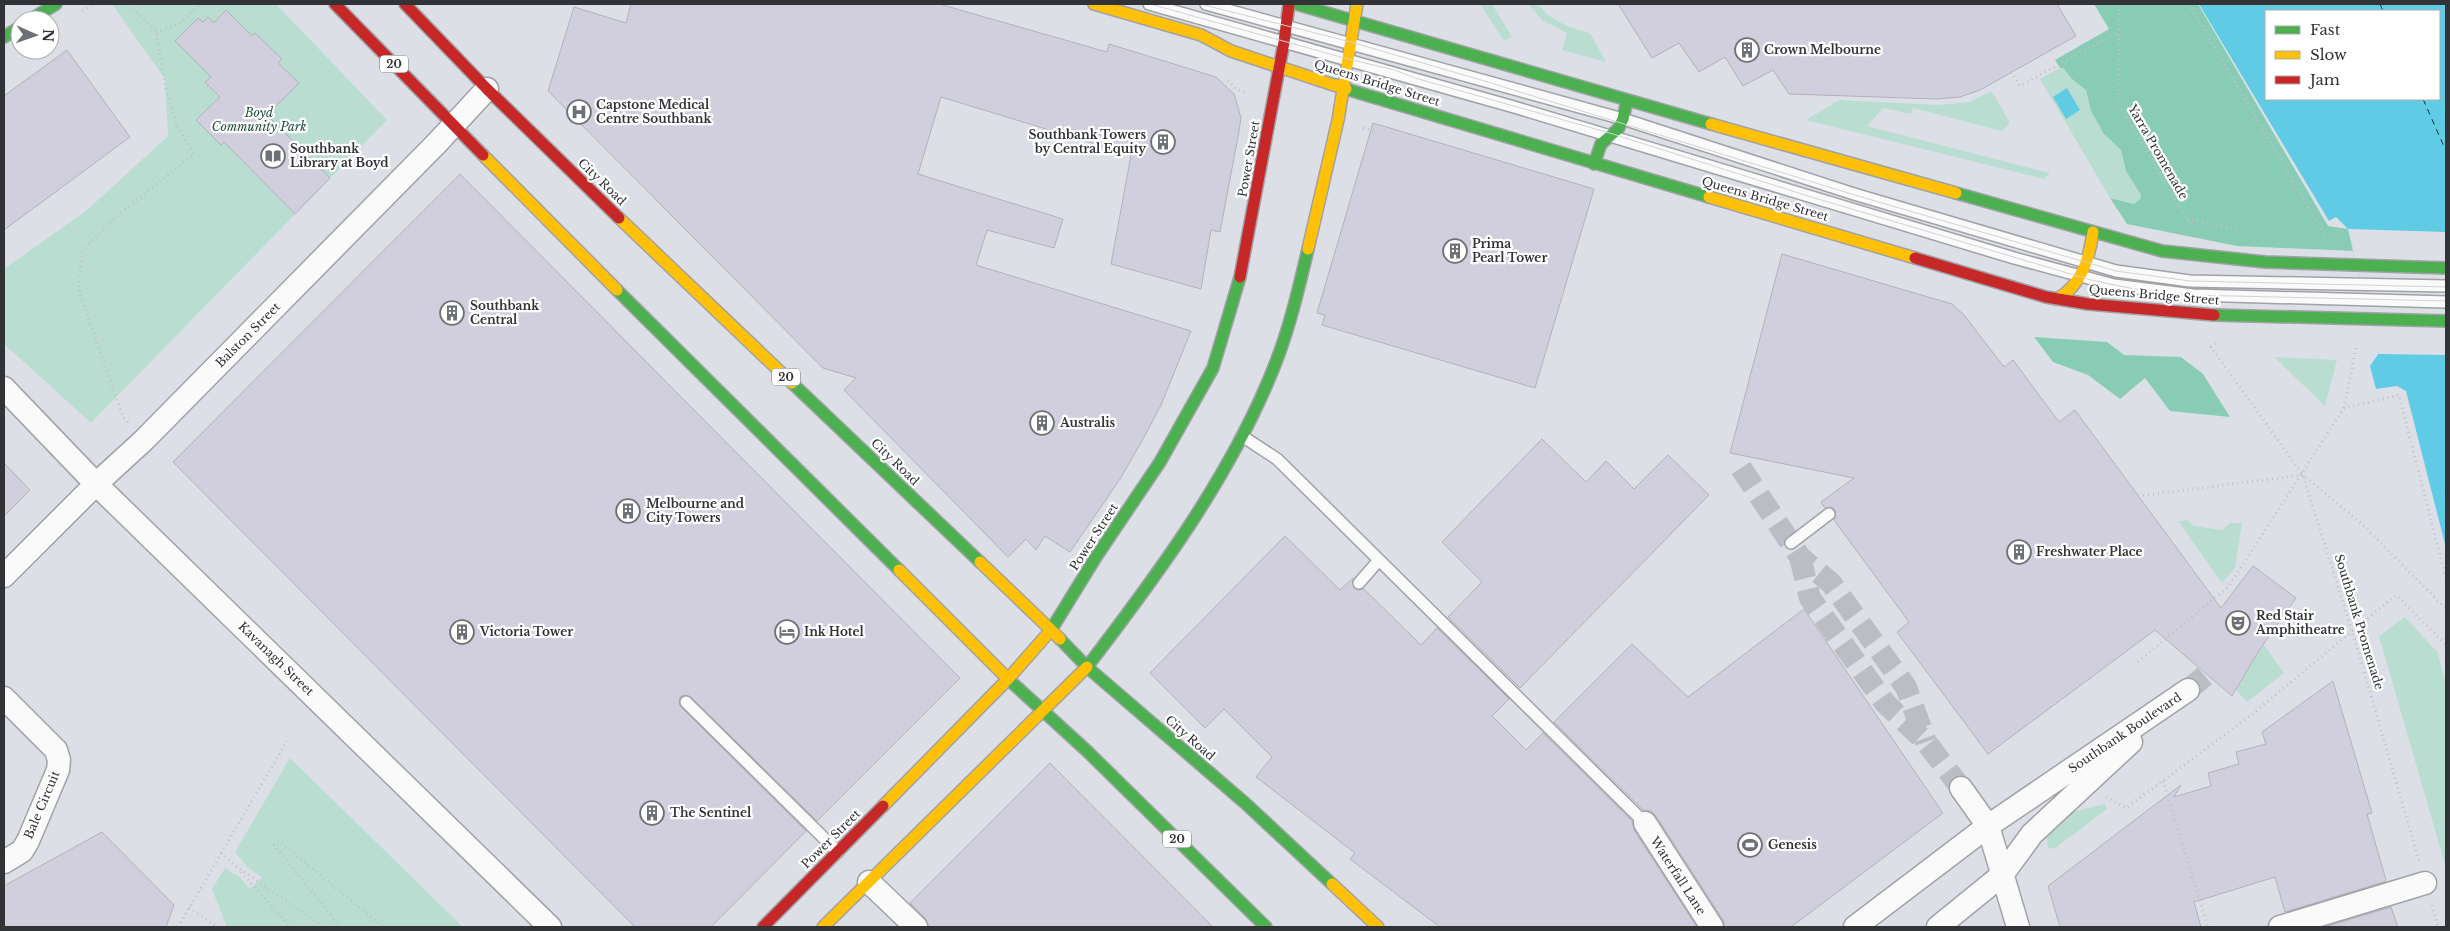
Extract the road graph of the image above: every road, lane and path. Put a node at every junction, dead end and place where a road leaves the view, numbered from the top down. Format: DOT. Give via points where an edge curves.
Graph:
graph roads {
  1 [pos="129,4"];
  2 [pos="200,4"];
  3 [pos="335,4"];
  4 [pos="405,4"];
  5 [pos="1094,4"];
  6 [pos="1149,4"];
  7 [pos="1206,4"];
  8 [pos="1289,4"];
  9 [pos="1296,4"];
  10 [pos="1357,4"];
  11 [pos="2119,4"];
  12 [pos="2189,4"];
  13 [pos="1354,20"];
  14 [pos="1287,26"];
  15 [pos="2120,31"];
  16 [pos="156,32"];
  17 [pos="1351,42"];
  18 [pos="1284,43"];
  19 [pos="1348,60"];
  20 [pos="1280,67"];
  21 [pos="2011,72"];
  22 [pos="1225,77"];
  23 [pos="1344,88"];
  24 [pos="487,89"];
  25 [pos="1250,94"];
  26 [pos="1627,100"];
  27 [pos="1623,119"];
  28 [pos="452,125"];
  29 [pos="1611,136"];
  30 [pos="1594,164"];
  31 [pos="2187,219"];
  32 [pos="2093,232"];
  33 [pos="2328,240"];
  34 [pos="2086,263"];
  35 [pos="2446,268"];
  36 [pos="2078,277"];
  37 [pos="2446,286"];
  38 [pos="2057,299"];
  39 [pos="2446,302"];
  40 [pos="2446,321"];
  41 [pos="2356,346"];
  42 [pos="2211,347"];
  43 [pos="4,388"];
  44 [pos="2344,408"];
  45 [pos="123,417"];
  46 [pos="1242,436"];
  47 [pos="2303,474"];
  48 [pos="96,484"];
  49 [pos="2138,496"];
  50 [pos="1829,514"];
  51 [pos="1791,543"];
  52 [pos="1379,560"];
  53 [pos="4,576"];
  54 [pos="2446,579"];
  55 [pos="1359,583"];
  56 [pos="2446,609"];
  57 [pos="1051,630"];
  58 [pos="2352,631"];
  59 [pos="2446,645"];
  60 [pos="2138,662"];
  61 [pos="1087,666"];
  62 [pos="1008,679"];
  63 [pos="4,698"];
  64 [pos="686,702"];
  65 [pos="1043,712"];
  66 [pos="286,740"];
  67 [pos="2163,781"];
  68 [pos="1961,788"];
  69 [pos="2126,808"];
  70 [pos="1645,824"];
  71 [pos="1988,826"];
  72 [pos="221,853"];
  73 [pos="841,855"];
  74 [pos="4,862"];
  75 [pos="237,867"];
  76 [pos="2002,875"];
  77 [pos="866,879"];
  78 [pos="2425,883"];
  79 [pos="189,908"];
  80 [pos="178,927"];
  81 [pos="217,927"];
  82 [pos="290,927"];
  83 [pos="324,927"];
  84 [pos="340,927"];
  85 [pos="382,927"];
  86 [pos="550,927"];
  87 [pos="763,927"];
  88 [pos="824,927"];
  89 [pos="916,927"];
  90 [pos="1266,927"];
  91 [pos="1378,927"];
  92 [pos="1712,927"];
  93 [pos="1855,927"];
  94 [pos="1938,927"];
  95 [pos="2018,927"];
  96 [pos="2208,927"];
  97 [pos="2280,927"];
  98 [pos="2438,927"];
  1 -- 16 [label="path"];
  2 -- 16 [label="path" via="178,24"];
  3 -- 28 [label="main road, 20"];
  4 -- 24 [label="main road, City Road / 20"];
  5 -- 20 [label="main road, Queens Bridge Street" via="1201,35 1231,51"];
  6 -- 18 [label="lane, Queens Bridge Street"];
  7 -- 14 [label="lane, Queens Bridge Street"];
  8 -- 14 [label="main road, Power Street"];
  9 -- 13 [label="main road"];
  10 -- 13 [label="main road"];
  11 -- 15 [label="path, Yarra Promenade"];
  12 -- 33 [label="path"];
  13 -- 17 [label="main road"];
  13 -- 26 [label="main road"];
  14 -- 17 [label="lane, Queens Bridge Street"];
  14 -- 18 [label="main road, Power Street"];
  15 -- 21 [label="path" via="2020,86"];
  15 -- 31 [label="path, Yarra Promenade" via="2118,103"];
  16 -- 45 [label="path" via="176,124 194,154 116,217 83,250 78,288"];
  17 -- 19 [label="main road"];
  17 -- 27 [label="lane, Queens Bridge Street"];
  18 -- 19 [label="lane, Queens Bridge Street"];
  18 -- 20 [label="main road, Power Street"];
  19 -- 23 [label="main road"];
  19 -- 29 [label="lane, Queens Bridge Street"];
  20 -- 23 [label="main road, Queens Bridge Street"];
  20 -- 57 [label="main road, Power Street" via="1236,296 1213,368 1160,462"];
  22 -- 25 [label="path" via="1236,89"];
  23 -- 30 [label="main road, Queens Bridge Street"];
  23 -- 46 [label="main road" via="1299,288 1276,362"];
  24 -- 28 [label="street, Balston Street"];
  24 -- 57 [label="main road, City Road / 20"];
  26 -- 27 [label="main road"];
  26 -- 32 [label="main road"];
  27 -- 29 [label="main road"];
  27 -- 34 [label="lane, Queens Bridge Street" via="1863,197"];
  28 -- 48 [label="street, Balston Street" via="143,441"];
  28 -- 62 [label="main road, 20"];
  29 -- 30 [label="main road" via="1601,144"];
  29 -- 36 [label="lane, Queens Bridge Street"];
  30 -- 38 [label="main road, Queens Bridge Street"];
  32 -- 34 [label="main road"];
  32 -- 35 [label="main road" via="2185,255 2265,262"];
  34 -- 36 [label="main road"];
  34 -- 37 [label="lane, Queens Bridge Street" via="2190,281"];
  36 -- 38 [label="main road" via="2069,292"];
  36 -- 39 [label="lane, Queens Bridge Street" via="2162,293"];
  38 -- 40 [label="main road, Queens Bridge Street" via="2196,314"];
  41 -- 44 [label="path"];
  42 -- 47 [label="path, Southbank Promenade"];
  43 -- 48 [label="street, Kavanagh Street"];
  44 -- 47 [label="path"];
  44 -- 54 [label="path" via="2399,395"];
  46 -- 52 [label="lane" via="1276,459"];
  46 -- 61 [label="main road" via="1199,510 1124,619"];
  47 -- 49 [label="path"];
  47 -- 56 [label="path" via="2361,523"];
  47 -- 58 [label="path, Southbank Promenade"];
  47 -- 60 [label="path" via="2229,586"];
  48 -- 53 [label="street, Balston Street"];
  48 -- 86 [label="street, Kavanagh Street"];
  50 -- 51 [label="lane"];
  52 -- 55 [label="lane"];
  52 -- 70 [label="lane"];
  57 -- 61 [label="main road, City Road / 20"];
  57 -- 62 [label="main road, Power Street"];
  58 -- 59 [label="path" via="2396,595"];
  58 -- 67 [label="path" via="2250,716"];
  58 -- 78 [label="path, Southbank Promenade"];
  61 -- 65 [label="main road"];
  61 -- 91 [label="main road, City Road / 20" via="1245,803"];
  62 -- 65 [label="main road, 20"];
  62 -- 73 [label="main road, Power Street"];
  63 -- 74 [label="street, Bale Circuit" via="56,750 59,760 56,779 28,840 22,851"];
  64 -- 73 [label="lane"];
  65 -- 77 [label="main road"];
  65 -- 90 [label="main road, 20"];
  66 -- 72 [label="path"];
  67 -- 69 [label="path"];
  67 -- 96 [label="path"];
  68 -- 71 [label="street"];
  70 -- 92 [label="street, Waterfall Lane"];
  71 -- 76 [label="street"];
  71 -- 76 [label="street, Southbank Boulevard" via="2188,690 2032,834"];
  71 -- 93 [label="street, Southbank Boulevard"];
  72 -- 75 [label="path"];
  72 -- 79 [label="path"];
  73 -- 87 [label="main road, Power Street"];
  75 -- 82 [label="path"];
  75 -- 83 [label="path"];
  76 -- 94 [label="street, Southbank Boulevard"];
  76 -- 95 [label="street"];
  77 -- 88 [label="main road"];
  77 -- 89 [label="street"];
  78 -- 97 [label="street"];
  78 -- 98 [label="path, Southbank Promenade"];
  79 -- 80 [label="path"];
  79 -- 81 [label="path"];
  84 -- 85 [label="path" via="274,845 278,841"];
}
